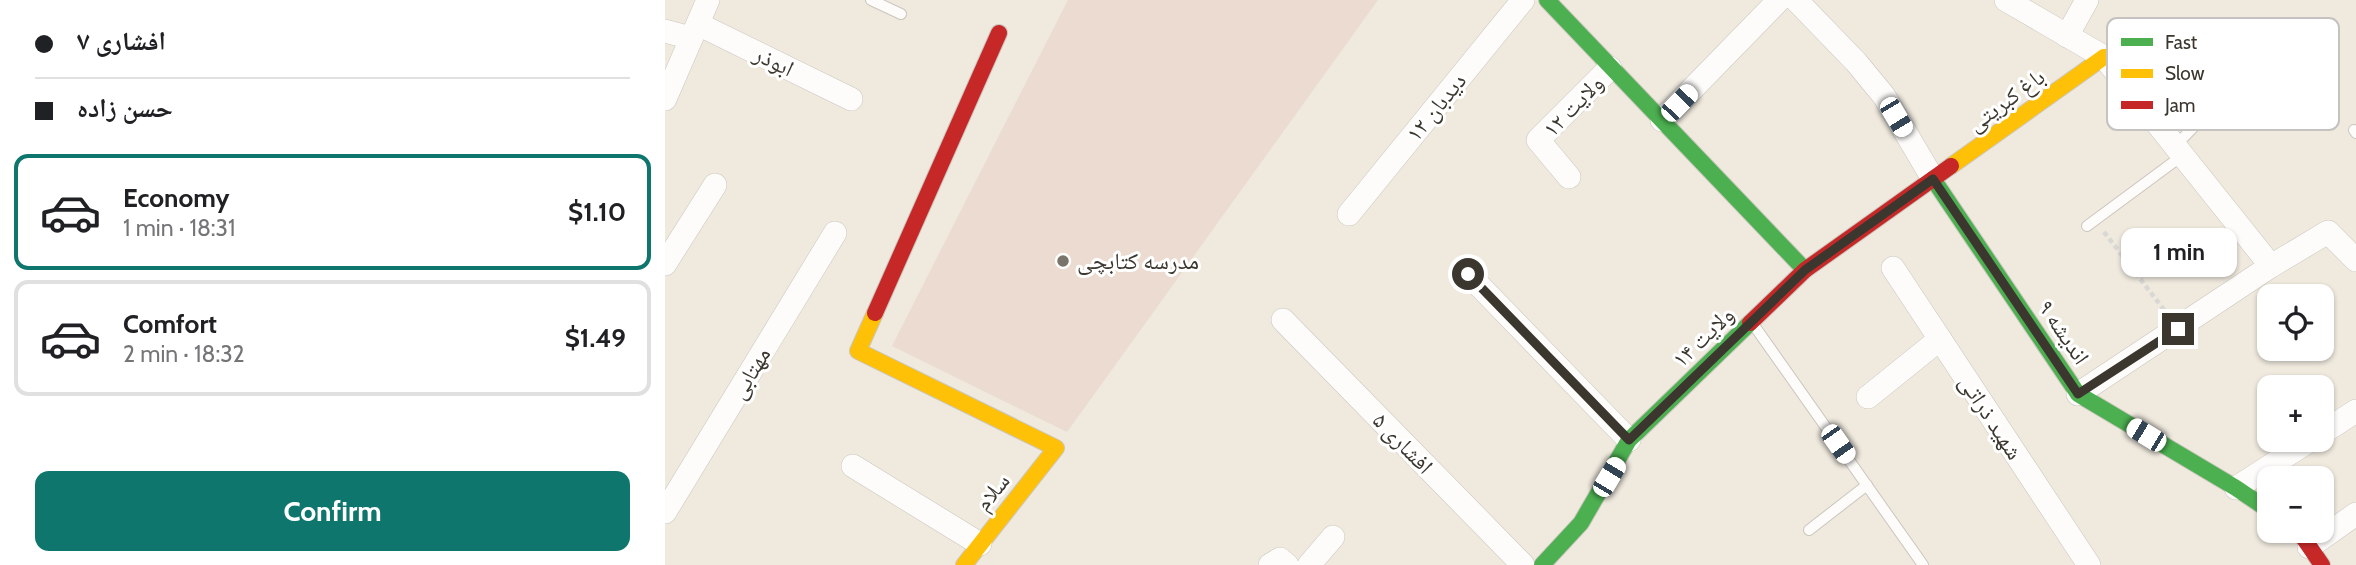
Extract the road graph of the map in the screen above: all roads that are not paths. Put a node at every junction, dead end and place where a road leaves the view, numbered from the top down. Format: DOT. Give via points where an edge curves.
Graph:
graph roads {
  1 [pos="708,0"];
  2 [pos="871,0"];
  3 [pos="1523,0"];
  4 [pos="1547,0"];
  5 [pos="1779,0"];
  6 [pos="1796,0"];
  7 [pos="2006,0"];
  8 [pos="2087,0"];
  9 [pos="901,13"];
  10 [pos="665,31"];
  11 [pos="694,31"];
  12 [pos="999,33"];
  13 [pos="2067,36"];
  14 [pos="2104,57"];
  15 [pos="2107,61"];
  16 [pos="1611,68"];
  17 [pos="665,99"];
  18 [pos="851,99"];
  19 [pos="1662,120"];
  20 [pos="2162,130"];
  21 [pos="2197,130"];
  22 [pos="2179,151"];
  23 [pos="1569,177"];
  24 [pos="1933,179"];
  25 [pos="715,185"];
  26 [pos="1349,214"];
  27 [pos="2091,223"];
  28 [pos="835,233"];
  29 [pos="2356,260"];
  30 [pos="665,264"];
  31 [pos="2271,266"];
  32 [pos="1893,268"];
  33 [pos="1805,270"];
  34 [pos="1468,274"];
  35 [pos="1283,320"];
  36 [pos="1752,322"];
  37 [pos="1940,339"];
  38 [pos="2078,394"];
  39 [pos="1868,397"];
  40 [pos="2356,411"];
  41 [pos="2334,425"];
  42 [pos="1629,440"];
  43 [pos="2292,452"];
  44 [pos="853,466"];
  45 [pos="1867,485"];
  46 [pos="2237,488"];
  47 [pos="2257,502"];
  48 [pos="665,512"];
  49 [pos="2356,514"];
  50 [pos="1809,530"];
  51 [pos="1333,537"];
  52 [pos="980,544"];
  53 [pos="2310,547"];
  54 [pos="964,565"];
  55 [pos="1270,565"];
  56 [pos="1287,565"];
  57 [pos="1309,565"];
  58 [pos="1523,565"];
  59 [pos="1542,565"];
  60 [pos="1923,565"];
  61 [pos="2089,565"];
  1 -- 11 [label="street"];
  2 -- 9 [label="lane"];
  3 -- 26 [label="street, دیدبان ۱۲"];
  4 -- 16 [label="street"];
  5 -- 19 [label="street"];
  6 -- 24 [label="street" via="1884,96"];
  7 -- 13 [label="street"];
  8 -- 13 [label="street"];
  10 -- 11 [label="street, ابوذر"];
  11 -- 17 [label="street"];
  11 -- 18 [label="street, ابوذر"];
  12 -- 52 [label="street, سلام" via="858,351 1056,448"];
  13 -- 14 [label="street"];
  14 -- 15 [label="street"];
  14 -- 24 [label="street, باغ کبریتی"];
  16 -- 19 [label="street"];
  16 -- 23 [label="street, ولایت ۱۲" via="1538,140"];
  19 -- 33 [label="street"];
  20 -- 22 [label="street"];
  21 -- 22 [label="lane"];
  22 -- 27 [label="lane"];
  22 -- 31 [label="street"];
  24 -- 33 [label="street, ولایت ۱۴"];
  24 -- 38 [label="street, اندیشه ۹"];
  25 -- 30 [label="street"];
  28 -- 48 [label="street, مهتابی"];
  29 -- 31 [label="street" via="2327,232"];
  31 -- 38 [label="street"];
  32 -- 37 [label="street, شهید ذراتی"];
  33 -- 36 [label="street, ولایت ۱۴"];
  34 -- 42 [label="street"];
  35 -- 58 [label="street, افشاری ۵"];
  36 -- 42 [label="street, ولایت ۱۴"];
  36 -- 45 [label="lane"];
  37 -- 39 [label="street"];
  37 -- 61 [label="street, شهید ذراتی"];
  38 -- 46 [label="street, اندیشه ۹"];
  40 -- 41 [label="street"];
  42 -- 59 [label="street, ولایت ۱۴" via="1581,523"];
  43 -- 46 [label="street"];
  44 -- 52 [label="street"];
  45 -- 50 [label="lane"];
  45 -- 60 [label="lane"];
  46 -- 47 [label="street, اندیشه ۹"];
  49 -- 53 [label="street"];
  51 -- 57 [label="street"];
  52 -- 54 [label="street, سلام"];
  55 -- 56 [label="street" via="1280,559"];
}
